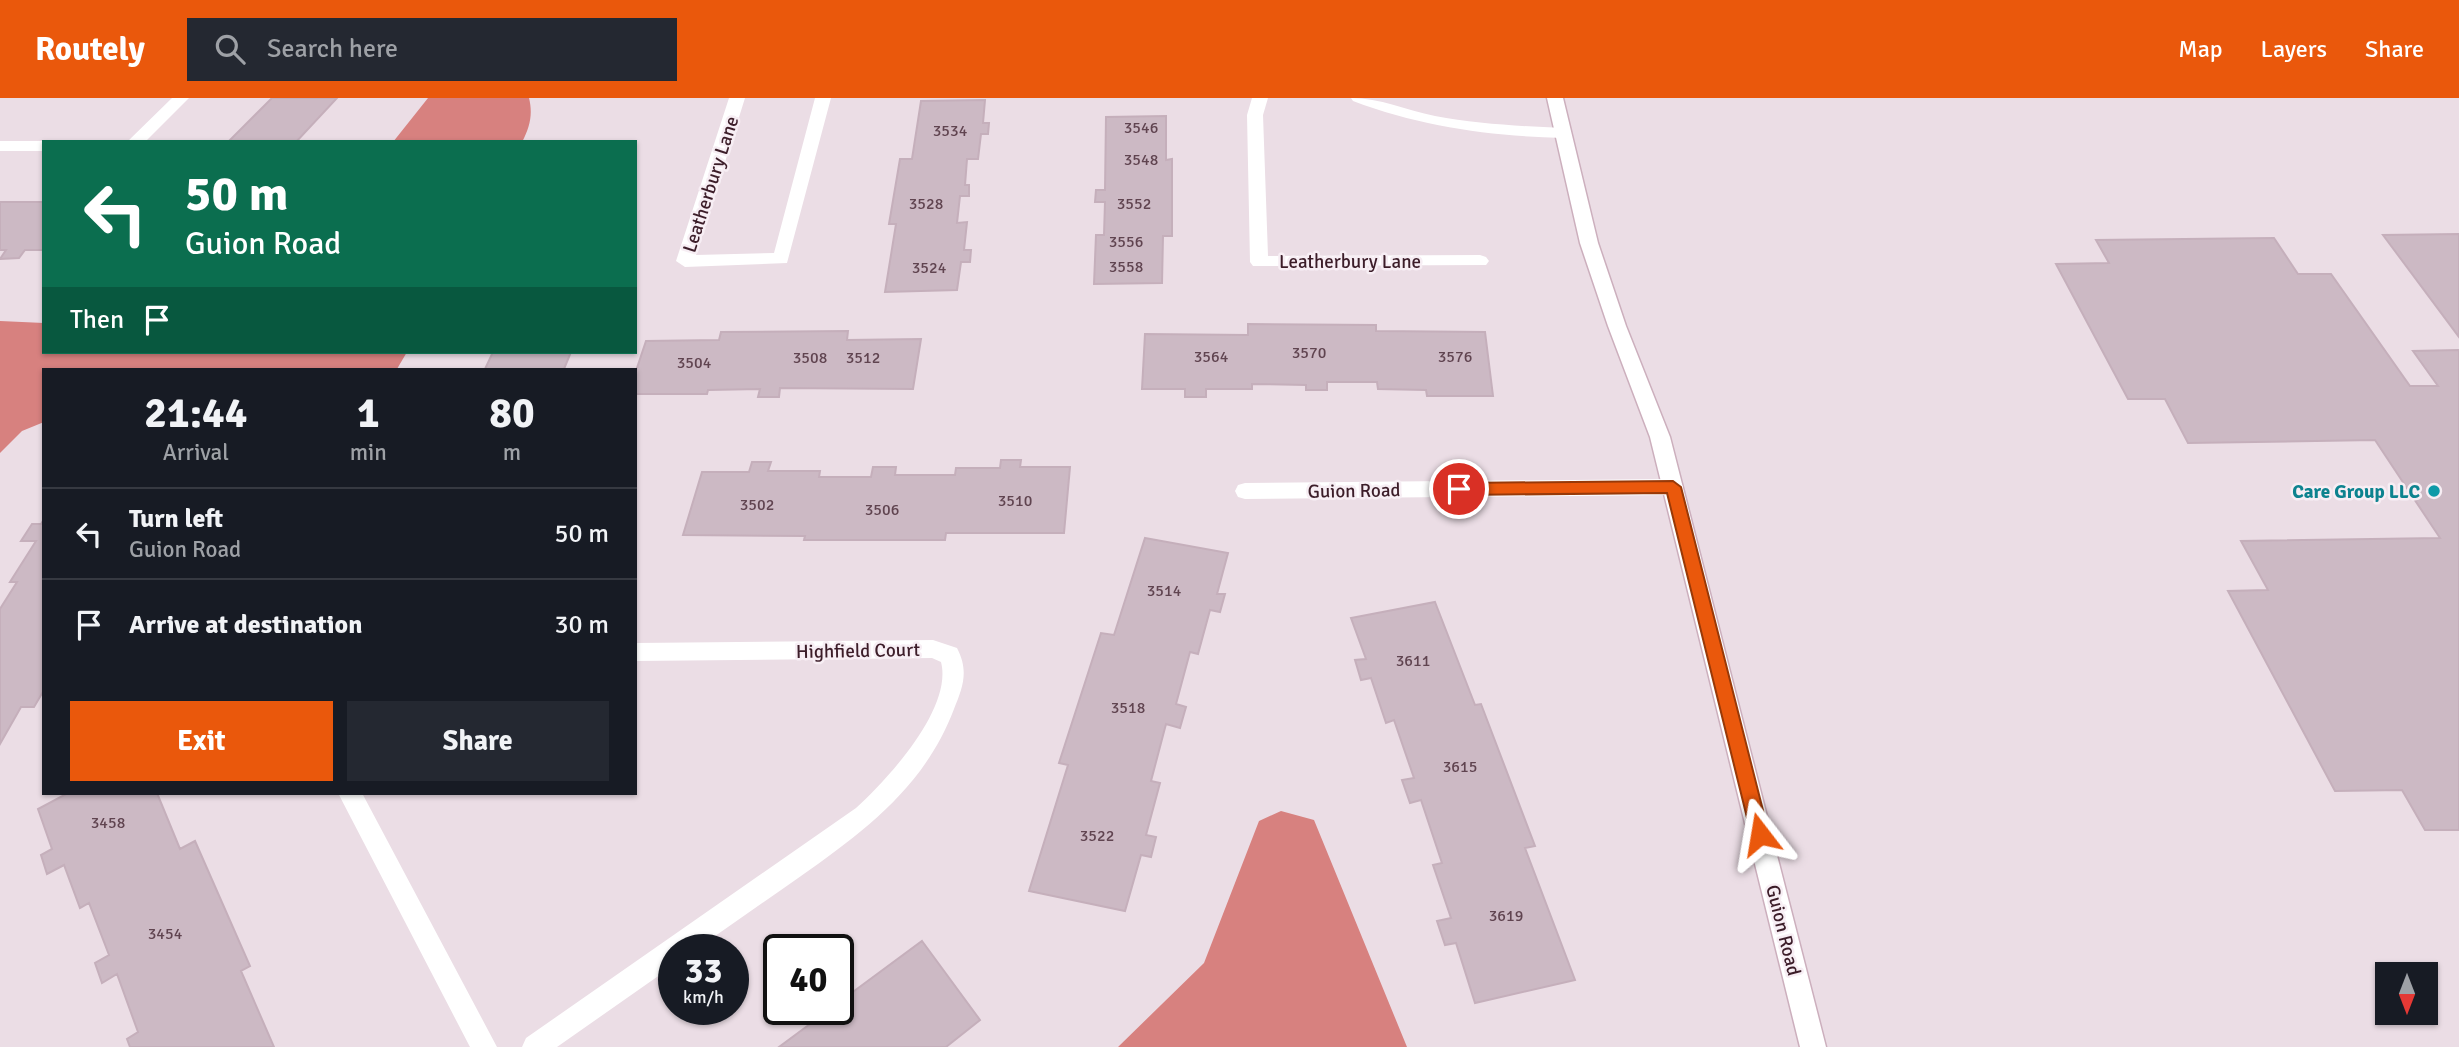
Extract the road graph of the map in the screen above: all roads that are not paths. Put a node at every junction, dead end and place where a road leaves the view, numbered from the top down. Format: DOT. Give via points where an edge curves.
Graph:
graph roads {
  1 [pos="181,98"];
  2 [pos="737,98"];
  3 [pos="823,98"];
  4 [pos="1260,98"];
  5 [pos="1359,98"];
  6 [pos="1555,98"];
  7 [pos="1563,133"];
  8 [pos="137,140"];
  9 [pos="0,146"];
  10 [pos="42,146"];
  11 [pos="1479,261"];
  12 [pos="1673,487"];
  13 [pos="1245,491"];
  14 [pos="637,652"];
  15 [pos="351,795"];
  16 [pos="484,1047"];
  17 [pos="534,1047"];
  18 [pos="1814,1047"];
  1 -- 8 [label="street"];
  2 -- 3 [label="street, Leatherbury Lane" via="685,261 781,259"];
  4 -- 11 [label="street, Leatherbury Lane" via="1255,115 1259,262"];
  5 -- 7 [label="street" via="1400,114 1455,126"];
  6 -- 7 [label="street, Guion Road"];
  7 -- 12 [label="street, Guion Road" via="1589,243 1650,406"];
  9 -- 10 [label="street"];
  12 -- 13 [label="street, Guion Road"];
  12 -- 18 [label="street, Guion Road"];
  14 -- 17 [label="street, Highfield Court" via="933,649 949,656 954,669 930,741 878,805"];
  15 -- 16 [label="street"];
}
